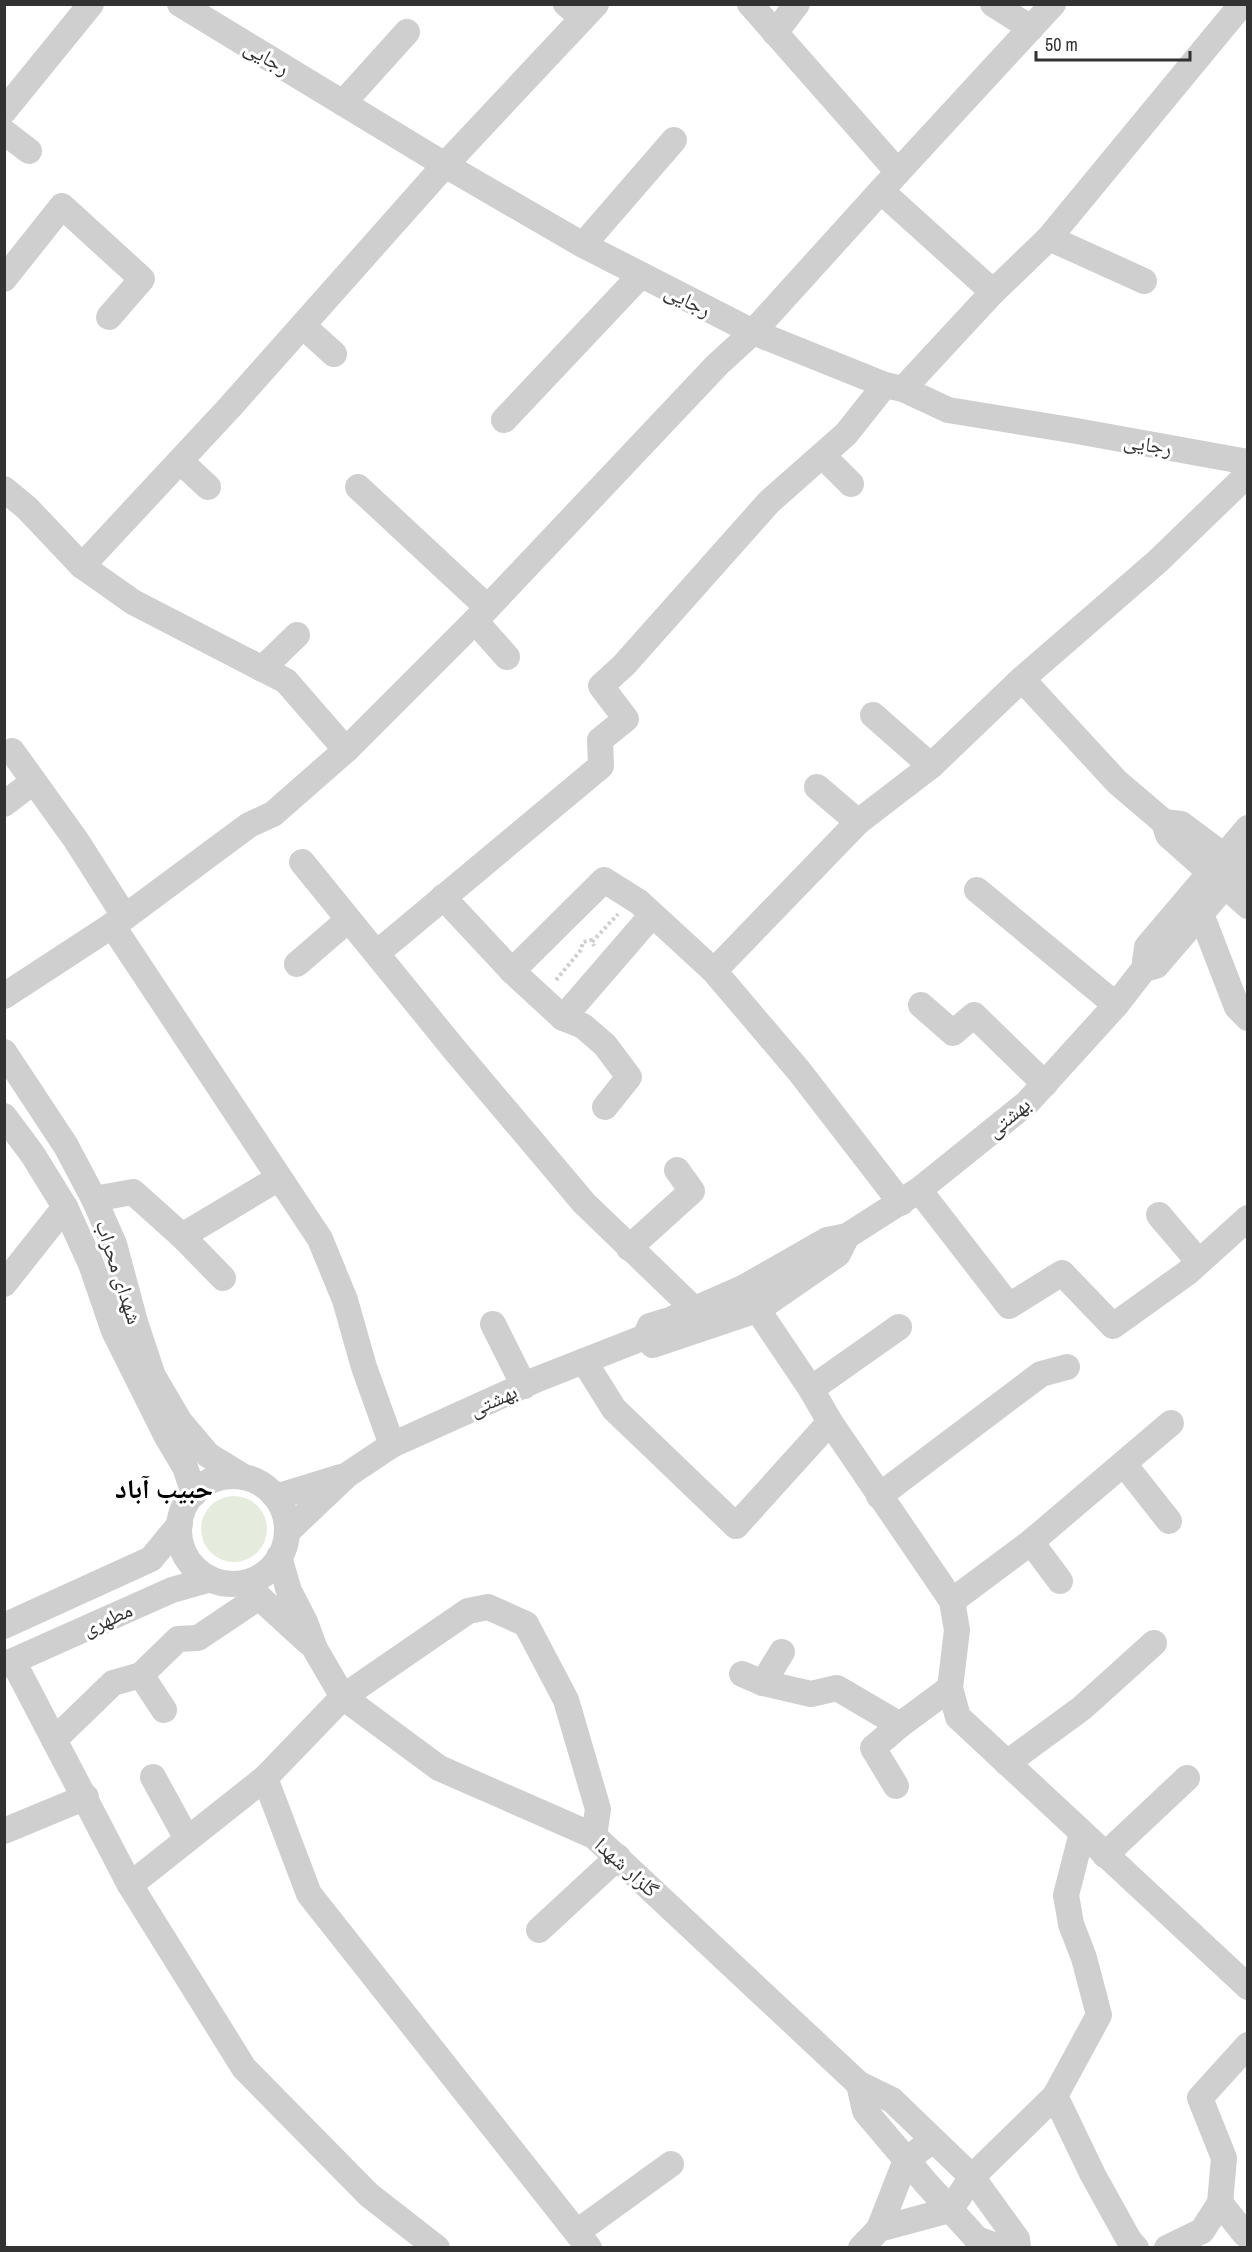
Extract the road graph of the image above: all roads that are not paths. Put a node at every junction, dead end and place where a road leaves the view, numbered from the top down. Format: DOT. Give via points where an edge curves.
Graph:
graph roads {
  1 [pos="91,4"];
  2 [pos="750,4"];
  3 [pos="797,4"];
  4 [pos="993,4"];
  5 [pos="1053,4"];
  6 [pos="1242,4"];
  7 [pos="188,6"];
  8 [pos="582,9"];
  9 [pos="1031,28"];
  10 [pos="407,32"];
  11 [pos="775,33"];
  12 [pos="343,103"];
  13 [pos="4,111"];
  14 [pos="4,132"];
  15 [pos="674,140"];
  16 [pos="29,151"];
  17 [pos="445,165"];
  18 [pos="898,172"];
  19 [pos="880,191"];
  20 [pos="1049,238"];
  21 [pos="583,245"];
  22 [pos="640,276"];
  23 [pos="4,279"];
  24 [pos="1144,281"];
  25 [pos="993,292"];
  26 [pos="109,317"];
  27 [pos="303,326"];
  28 [pos="753,333"];
  29 [pos="334,354"];
  30 [pos="894,387"];
  31 [pos="504,420"];
  32 [pos="823,456"];
  33 [pos="180,461"];
  34 [pos="1248,462"];
  35 [pos="1248,474"];
  36 [pos="851,484"];
  37 [pos="208,487"];
  38 [pos="358,487"];
  39 [pos="6,492"];
  40 [pos="82,566"];
  41 [pos="481,614"];
  42 [pos="297,635"];
  43 [pos="507,657"];
  44 [pos="262,669"];
  45 [pos="1022,679"];
  46 [pos="873,715"];
  47 [pos="346,750"];
  48 [pos="12,751"];
  49 [pos="931,766"];
  50 [pos="33,782"];
  51 [pos="817,787"];
  52 [pos="4,804"];
  53 [pos="858,822"];
  54 [pos="1248,828"];
  55 [pos="302,862"];
  56 [pos="1232,870"];
  57 [pos="977,890"];
  58 [pos="443,897"];
  59 [pos="1248,906"];
  60 [pos="1201,914"];
  61 [pos="652,915"];
  62 [pos="348,920"];
  63 [pos="119,921"];
  64 [pos="377,953"];
  65 [pos="297,964"];
  66 [pos="1144,969"];
  67 [pos="512,971"];
  68 [pos="714,971"];
  69 [pos="4,996"];
  70 [pos="921,1005"];
  71 [pos="1116,1005"];
  72 [pos="563,1018"];
  73 [pos="1248,1018"];
  74 [pos="4,1052"];
  75 [pos="1045,1084"];
  76 [pos="605,1107"];
  77 [pos="4,1116"];
  78 [pos="677,1170"];
  79 [pos="279,1178"];
  80 [pos="910,1197"];
  81 [pos="94,1199"];
  82 [pos="65,1207"];
  83 [pos="1159,1215"];
  84 [pos="1248,1218"];
  85 [pos="182,1236"];
  86 [pos="847,1236"];
  87 [pos="114,1244"];
  88 [pos="629,1248"];
  89 [pos="84,1251"];
  90 [pos="1199,1262"];
  91 [pos="223,1278"];
  92 [pos="4,1284"];
  93 [pos="743,1288"];
  94 [pos="694,1309"];
  95 [pos="757,1310"];
  96 [pos="493,1324"];
  97 [pos="899,1327"];
  98 [pos="645,1337"];
  99 [pos="584,1361"];
  100 [pos="1067,1367"];
  101 [pos="524,1386"];
  102 [pos="811,1389"];
  103 [pos="830,1422"];
  104 [pos="1171,1423"];
  105 [pos="392,1444"];
  106 [pos="1124,1464"];
  107 [pos="346,1475"];
  108 [pos="244,1477"];
  109 [pos="194,1494"];
  110 [pos="879,1496"];
  111 [pos="276,1497"];
  112 [pos="1169,1521"];
  113 [pos="180,1524"];
  114 [pos="288,1531"];
  115 [pos="1031,1542"];
  116 [pos="279,1557"];
  117 [pos="119,1574"];
  118 [pos="211,1579"];
  119 [pos="1060,1581"];
  120 [pos="252,1590"];
  121 [pos="952,1601"];
  122 [pos="137,1606"];
  123 [pos="4,1626"];
  124 [pos="1154,1642"];
  125 [pos="315,1649"];
  126 [pos="782,1653"];
  127 [pos="9,1663"];
  128 [pos="141,1675"];
  129 [pos="950,1688"];
  130 [pos="343,1697"];
  131 [pos="164,1710"];
  132 [pos="900,1725"];
  133 [pos="54,1740"];
  134 [pos="1007,1763"];
  135 [pos="153,1777"];
  136 [pos="265,1778"];
  137 [pos="1187,1778"];
  138 [pos="896,1786"];
  139 [pos="86,1797"];
  140 [pos="4,1831"];
  141 [pos="1082,1833"];
  142 [pos="594,1836"];
  143 [pos="188,1839"];
  144 [pos="1105,1855"];
  145 [pos="618,1857"];
  146 [pos="130,1885"];
  147 [pos="539,1930"];
  148 [pos="1248,1987"];
  149 [pos="1248,2045"];
  150 [pos="859,2085"];
  151 [pos="1055,2096"];
  152 [pos="933,2140"];
  153 [pos="906,2160"];
  154 [pos="671,2164"];
  155 [pos="972,2177"];
  156 [pos="1220,2203"];
  157 [pos="950,2210"];
  158 [pos="879,2229"];
  159 [pos="1248,2232"];
  160 [pos="583,2240"];
  161 [pos="437,2247"];
  162 [pos="861,2247"];
  163 [pos="1001,2247"];
  164 [pos="1018,2247"];
  165 [pos="1136,2247"];
  166 [pos="1167,2247"];
  1 -- 13 [label="street"];
  2 -- 11 [label="street"];
  3 -- 11 [label="street"];
  4 -- 9 [label="street"];
  5 -- 9 [label="street"];
  6 -- 20 [label="street"];
  7 -- 12 [label="street, رجایی"];
  8 -- 17 [label="street"];
  9 -- 18 [label="street"];
  10 -- 12 [label="street"];
  11 -- 18 [label="street"];
  12 -- 17 [label="street, رجایی"];
  14 -- 16 [label="street"];
  15 -- 21 [label="street"];
  17 -- 21 [label="street, رجایی"];
  17 -- 27 [label="street"];
  18 -- 19 [label="street"];
  19 -- 25 [label="street"];
  19 -- 28 [label="street"];
  20 -- 24 [label="street"];
  20 -- 25 [label="street"];
  21 -- 22 [label="street, رجایی"];
  22 -- 28 [label="street, رجایی"];
  22 -- 31 [label="street"];
  23 -- 26 [label="street" via="62,206 142,279"];
  25 -- 30 [label="street"];
  27 -- 29 [label="street"];
  27 -- 33 [label="street"];
  28 -- 30 [label="street, رجایی"];
  28 -- 41 [label="street" via="717,365"];
  30 -- 32 [label="street"];
  30 -- 34 [label="street, رجایی" via="948,410"];
  32 -- 36 [label="street"];
  32 -- 58 [label="street" via="769,502 601,686 626,719 600,740 601,766"];
  33 -- 37 [label="street"];
  33 -- 40 [label="street"];
  35 -- 45 [label="street" via="1158,561"];
  38 -- 41 [label="street"];
  39 -- 40 [label="street" via="27,508"];
  40 -- 44 [label="street" via="132,602"];
  41 -- 43 [label="street"];
  41 -- 47 [label="street"];
  42 -- 44 [label="street"];
  44 -- 47 [label="street" via="286,681"];
  45 -- 49 [label="street"];
  45 -- 56 [label="street" via="1117,782 1164,822 1168,835"];
  46 -- 49 [label="street"];
  47 -- 63 [label="street" via="273,814 249,825"];
  48 -- 50 [label="street"];
  49 -- 53 [label="street"];
  50 -- 52 [label="street"];
  50 -- 63 [label="street" via="76,840"];
  51 -- 53 [label="street"];
  53 -- 68 [label="street"];
  54 -- 56 [label="street"];
  55 -- 62 [label="street"];
  56 -- 59 [label="street"];
  56 -- 60 [label="street"];
  56 -- 66 [label="street" via="1148,947"];
  57 -- 71 [label="street"];
  58 -- 64 [label="street"];
  58 -- 67 [label="street"];
  60 -- 66 [label="street" via="1156,966"];
  60 -- 73 [label="street" via="1238,1007"];
  61 -- 67 [label="street" via="604,880"];
  61 -- 68 [label="street"];
  61 -- 72 [label="street"];
  62 -- 64 [label="street"];
  62 -- 65 [label="street"];
  63 -- 69 [label="street"];
  63 -- 79 [label="street"];
  64 -- 88 [label="street" via="584,1203"];
  66 -- 71 [label="street, بهشتی"];
  67 -- 72 [label="street"];
  68 -- 80 [label="street"];
  70 -- 75 [label="street" via="953,1033 974,1015"];
  71 -- 75 [label="street, بهشتی"];
  72 -- 76 [label="street" via="584,1026 629,1077"];
  74 -- 81 [label="street, شهدای محراب" via="66,1146"];
  75 -- 80 [label="street, بهشتی" via="1027,1103"];
  77 -- 82 [label="street, شهدای محراب"];
  78 -- 88 [label="street" via="692,1191"];
  79 -- 85 [label="street"];
  79 -- 105 [label="street" via="320,1239 345,1300"];
  80 -- 86 [label="street, بهشتی"];
  80 -- 90 [label="street" via="1009,1306 1062,1273 1113,1326"];
  81 -- 85 [label="street" via="133,1192"];
  81 -- 87 [label="street, شهدای محراب"];
  82 -- 89 [label="street, شهدای محراب"];
  82 -- 92 [label="street"];
  83 -- 90 [label="street"];
  84 -- 90 [label="street"];
  85 -- 91 [label="street"];
  86 -- 93 [label="street, بهشتی" via="827,1240"];
  86 -- 95 [label="street, بهشتی" via="838,1254"];
  87 -- 89 [label="street"];
  87 -- 108 [label="street, شهدای محراب" via="153,1376 180,1422 208,1455"];
  88 -- 94 [label="street"];
  89 -- 109 [label="street, شهدای محراب" via="114,1331 185,1467"];
  93 -- 94 [label="street, بهشتی"];
  93 -- 95 [label="street"];
  94 -- 98 [label="street, بهشتی" via="650,1326"];
  95 -- 98 [label="street, بهشتی" via="653,1345"];
  95 -- 102 [label="street"];
  96 -- 101 [label="street"];
  97 -- 102 [label="street"];
  98 -- 99 [label="street, بهشتی"];
  99 -- 101 [label="street, بهشتی"];
  99 -- 103 [label="street" via="614,1408 736,1526"];
  100 -- 110 [label="street" via="1041,1374"];
  101 -- 105 [label="street, بهشتی"];
  102 -- 103 [label="street"];
  103 -- 110 [label="street"];
  104 -- 106 [label="street"];
  105 -- 107 [label="street, بهشتی"];
  106 -- 112 [label="street"];
  106 -- 115 [label="street"];
  107 -- 111 [label="street"];
  107 -- 114 [label="street"];
  108 -- 109 [label="street" via="225,1477 207,1483"];
  108 -- 111 [label="street" via="262,1484"];
  109 -- 113 [label="street"];
  110 -- 121 [label="street"];
  111 -- 114 [label="street" via="285,1513"];
  113 -- 117 [label="street, مطهری" via="151,1559"];
  113 -- 118 [label="street" via="186,1556 196,1570"];
  114 -- 116 [label="street"];
  115 -- 119 [label="street"];
  115 -- 121 [label="street"];
  116 -- 120 [label="street"];
  116 -- 125 [label="street" via="289,1591"];
  117 -- 122 [label="street" via="131,1573 143,1585 144,1596"];
  117 -- 123 [label="street, مطهری"];
  118 -- 120 [label="street"];
  118 -- 122 [label="street, مطهری" via="172,1590"];
  120 -- 125 [label="street"];
  120 -- 128 [label="street" via="198,1638 178,1640"];
  121 -- 129 [label="street" via="957,1630"];
  122 -- 127 [label="street, مطهری"];
  124 -- 134 [label="street" via="1082,1708"];
  125 -- 130 [label="street, گلزار شهدا"];
  126 -- 132 [label="street" via="753,1679 811,1694 837,1688"];
  127 -- 133 [label="street"];
  128 -- 131 [label="street"];
  128 -- 133 [label="street" via="112,1683"];
  129 -- 132 [label="street"];
  129 -- 134 [label="street" via="958,1717"];
  130 -- 136 [label="street"];
  130 -- 142 [label="street, گلزار شهدا" via="439,1768"];
  130 -- 142 [label="street" via="468,1611 488,1607 526,1624 566,1700 598,1809"];
  132 -- 138 [label="street" via="873,1748"];
  133 -- 139 [label="street"];
  134 -- 141 [label="street"];
  135 -- 143 [label="street"];
  136 -- 143 [label="street"];
  136 -- 160 [label="street" via="309,1894"];
  137 -- 144 [label="street"];
  139 -- 140 [label="street"];
  139 -- 146 [label="street"];
  141 -- 144 [label="street"];
  141 -- 151 [label="street" via="1066,1895 1071,1924 1100,2015"];
  142 -- 145 [label="street, گلزار شهدا"];
  143 -- 146 [label="street"];
  144 -- 148 [label="street"];
  145 -- 147 [label="street"];
  145 -- 150 [label="street, گلزار شهدا"];
  146 -- 161 [label="street" via="244,2068 369,2195"];
  149 -- 156 [label="street" via="1200,2098 1224,2158"];
  150 -- 152 [label="street, گلزار شهدا" via="891,2100"];
  150 -- 153 [label="street, گلزار شهدا" via="865,2110"];
  151 -- 155 [label="street"];
  151 -- 165 [label="street" via="1093,2175"];
  152 -- 153 [label="street"];
  152 -- 155 [label="street, گلزار شهدا"];
  153 -- 157 [label="street, گلزار شهدا"];
  153 -- 158 [label="street"];
  154 -- 160 [label="street"];
  155 -- 157 [label="street"];
  155 -- 164 [label="street, گلزار شهدا" via="1017,2239"];
  156 -- 159 [label="street" via="1245,2234"];
  156 -- 166 [label="street" via="1202,2231"];
  157 -- 158 [label="street"];
  157 -- 163 [label="street, گلزار شهدا" via="977,2239"];
  158 -- 162 [label="street"];
}
